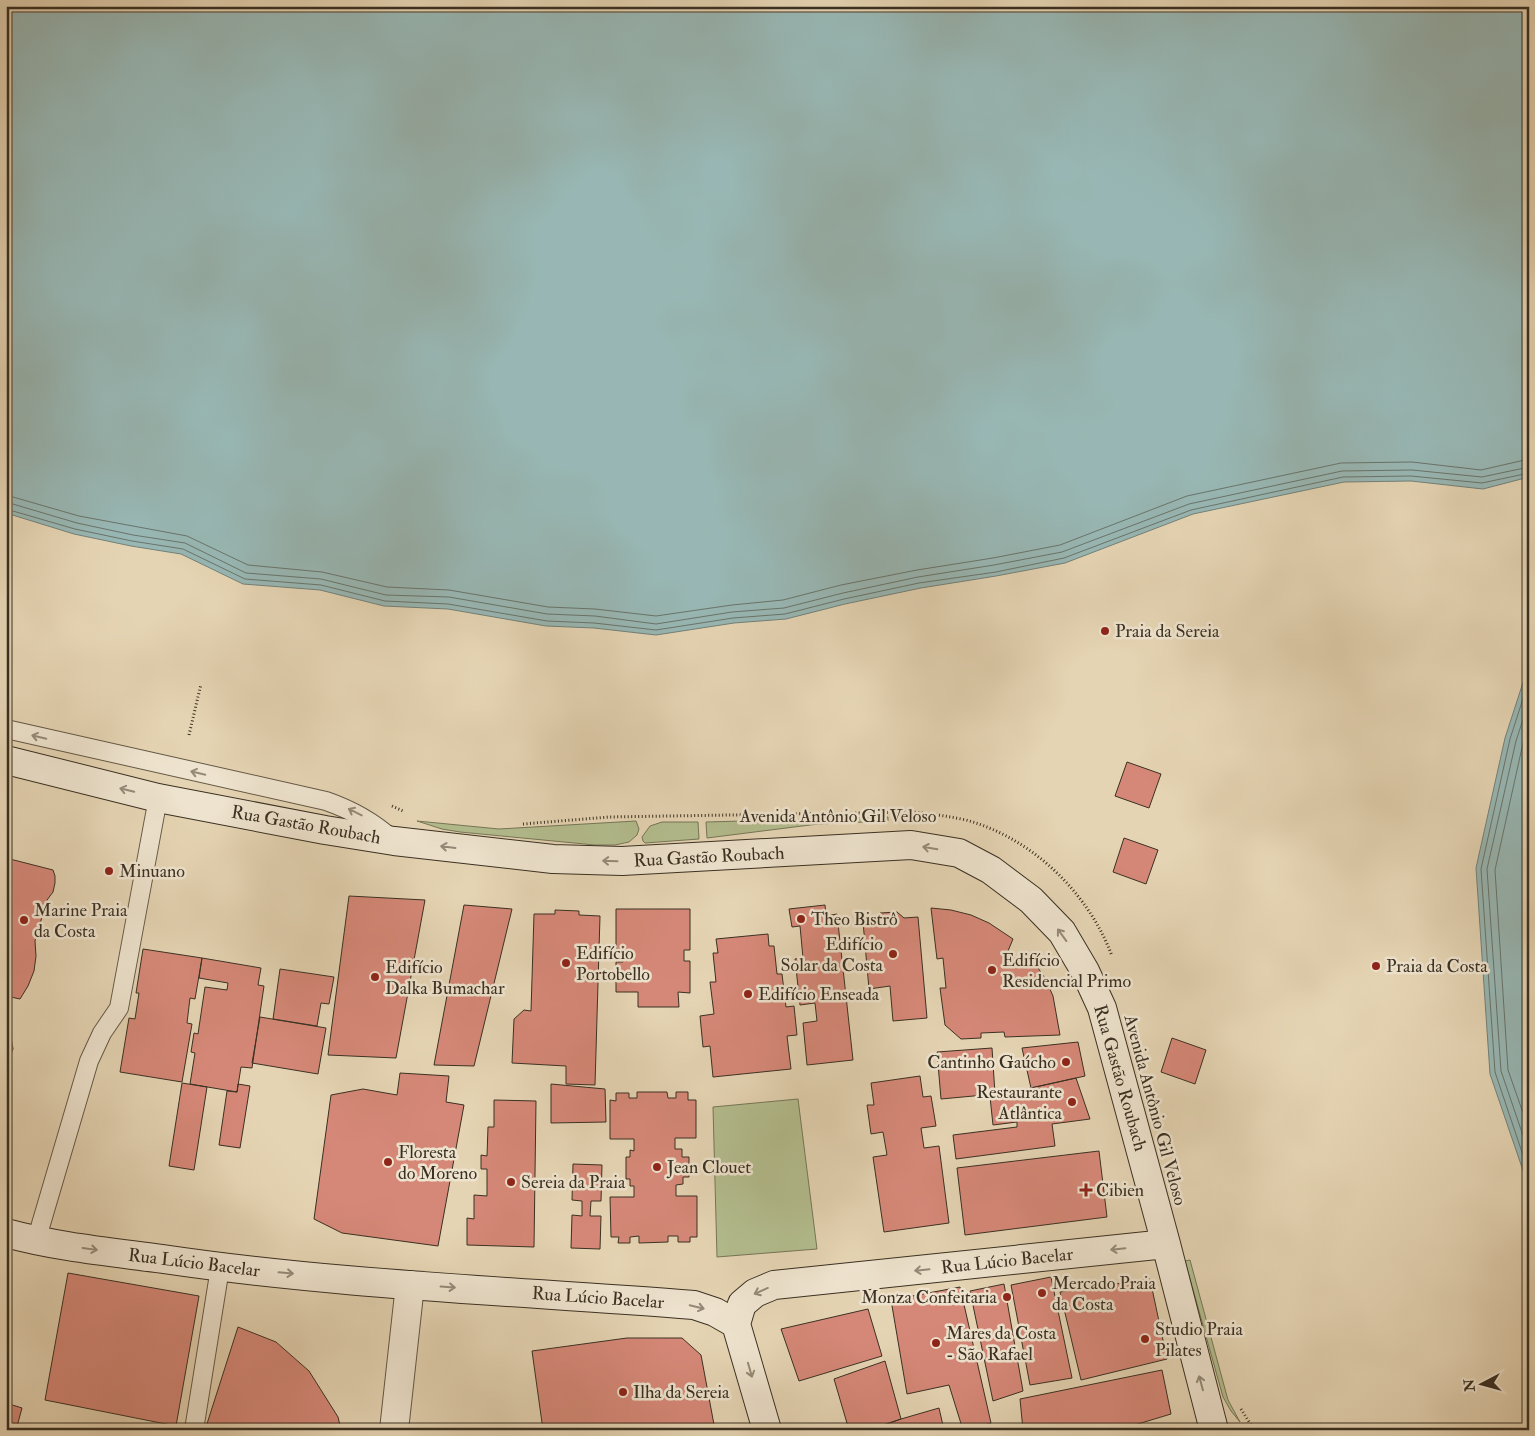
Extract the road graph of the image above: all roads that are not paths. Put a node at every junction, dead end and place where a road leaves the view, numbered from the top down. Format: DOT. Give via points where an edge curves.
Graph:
graph roads {
  1 [pos="6,729"];
  2 [pos="6,760"];
  3 [pos="158,798"];
  4 [pos="394,841"];
  5 [pos="6,1233"];
  6 [pos="36,1241"];
  7 [pos="1166,1244"];
  8 [pos="220,1268"];
  9 [pos="410,1284"];
  10 [pos="736,1324"];
  11 [pos="1218,1427"];
  12 [pos="194,1430"];
  13 [pos="394,1430"];
  14 [pos="767,1430"];
  4 -- 1 [label="lane, one-way" via="365,817 326,801"];
  3 -- 2 [label="street, Rua Gastão Roubach, one-way"];
  3 -- 4 [label="street, Rua Gastão Roubach"];
  3 -- 6 [label="lane" via="119,1008 89,1061"];
  7 -- 4 [label="street, Rua Gastão Roubach, one-way" via="1102,1008 1085,971 1062,932 1031,900 991,870 959,853 912,845 622,861 553,859"];
  5 -- 6 [label="street, Rua Lúcio Bacelar"];
  6 -- 8 [label="street, Rua Lúcio Bacelar, one-way"];
  7 -- 10 [label="street, Rua Lúcio Bacelar, one-way" via="774,1285 755,1293 742,1304"];
  11 -- 7 [label="street, one-way"];
  8 -- 9 [label="street, Rua Lúcio Bacelar, one-way"];
  8 -- 12 [label="lane"];
  9 -- 10 [label="street, Rua Lúcio Bacelar, one-way" via="694,1305"];
  9 -- 13 [label="street"];
  10 -- 14 [label="street, one-way"];
}
